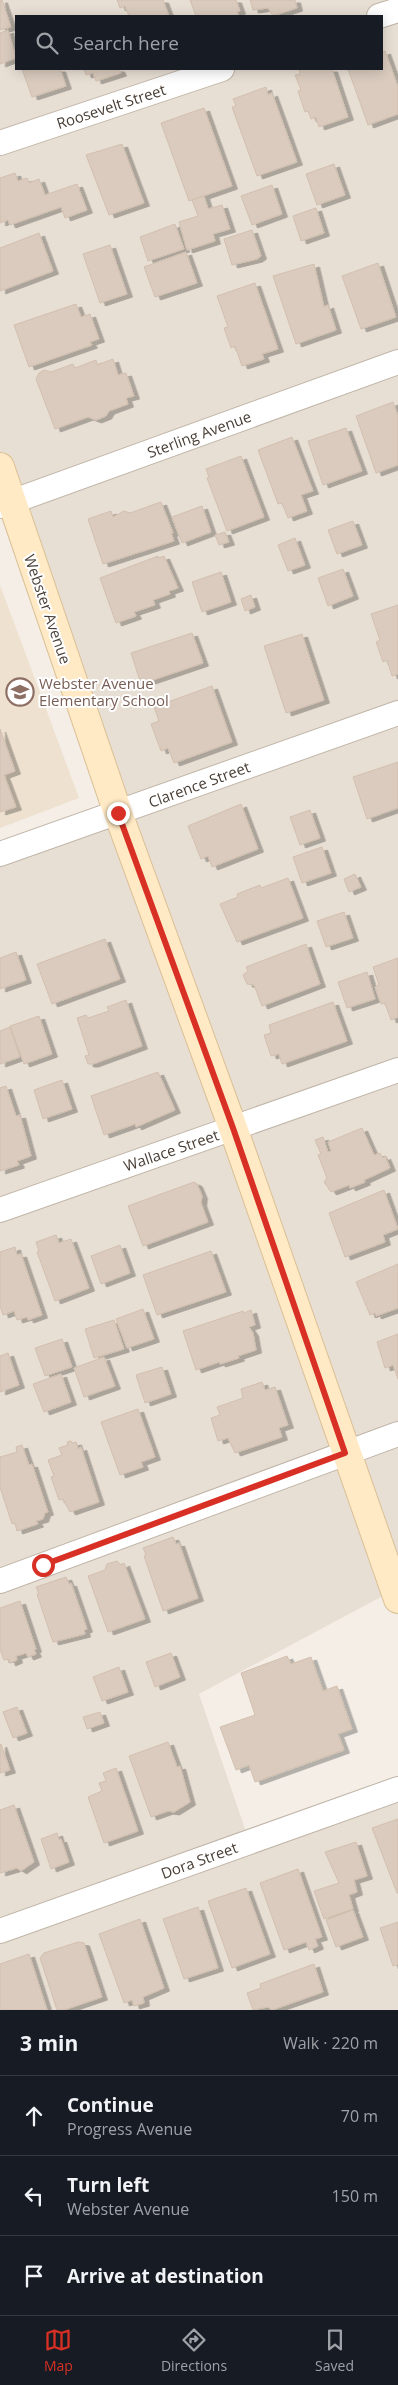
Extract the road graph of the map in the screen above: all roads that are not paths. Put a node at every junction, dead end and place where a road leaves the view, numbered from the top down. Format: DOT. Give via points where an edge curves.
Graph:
graph roads {
  1 [pos="398,10"];
  2 [pos="382,15"];
  3 [pos="219,70"];
  4 [pos="0,143"];
  5 [pos="398,362"];
  6 [pos="0,467"];
  7 [pos="6,504"];
  8 [pos="398,713"];
  9 [pos="118,813"];
  10 [pos="0,854"];
  11 [pos="398,1070"];
  12 [pos="233,1128"];
  13 [pos="0,1210"];
  14 [pos="398,1434"];
  15 [pos="345,1453"];
  16 [pos="0,1580"];
  17 [pos="398,1599"];
  18 [pos="398,1789"];
  19 [pos="0,1931"];
  1 -- 2 [label="street"];
  3 -- 4 [label="street, Roosevelt Street"];
  5 -- 7 [label="street, Sterling Avenue"];
  6 -- 7 [label="street, Webster Avenue"];
  7 -- 9 [label="street, Webster Avenue"];
  8 -- 9 [label="street, Clarence Street"];
  9 -- 10 [label="street, Clarence Street"];
  9 -- 12 [label="street, Webster Avenue"];
  11 -- 12 [label="street, Wallace Street"];
  12 -- 13 [label="street, Wallace Street"];
  12 -- 15 [label="street, Webster Avenue"];
  14 -- 15 [label="street"];
  15 -- 16 [label="street"];
  15 -- 17 [label="street, Webster Avenue"];
  18 -- 19 [label="street, Dora Street"];
}
